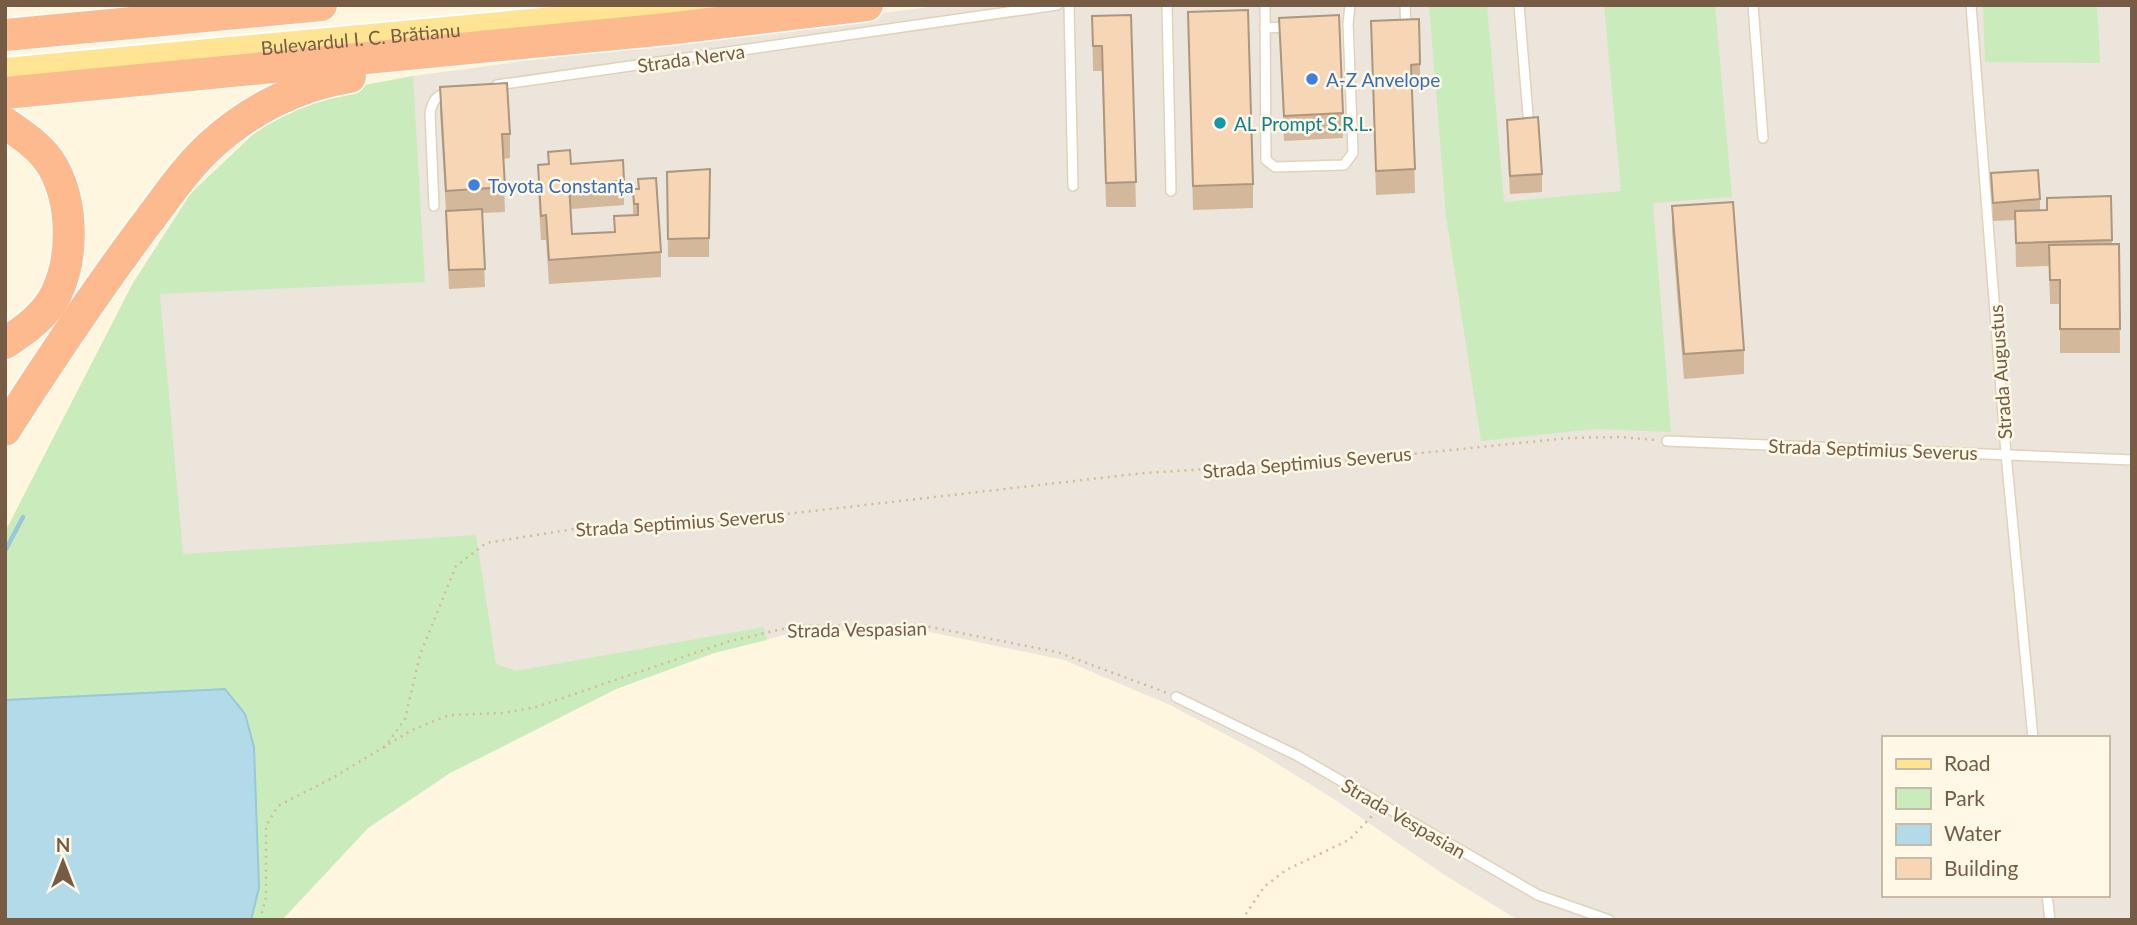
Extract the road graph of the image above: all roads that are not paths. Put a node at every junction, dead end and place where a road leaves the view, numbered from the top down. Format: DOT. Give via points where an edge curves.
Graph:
graph roads {
  1 [pos="321,5"];
  2 [pos="520,5"];
  3 [pos="714,5"];
  4 [pos="867,5"];
  5 [pos="1057,5"];
  6 [pos="1069,5"];
  7 [pos="1167,5"];
  8 [pos="1265,5"];
  9 [pos="1350,5"];
  10 [pos="1405,5"];
  11 [pos="1519,5"];
  12 [pos="1753,5"];
  13 [pos="1971,5"];
  14 [pos="1348,24"];
  15 [pos="1335,25"];
  16 [pos="1307,26"];
  17 [pos="1265,28"];
  18 [pos="667,29"];
  19 [pos="1406,31"];
  20 [pos="5,35"];
  21 [pos="5,52"];
  22 [pos="5,71"];
  23 [pos="482,88"];
  24 [pos="468,89"];
  25 [pos="5,93"];
  26 [pos="1528,115"];
  27 [pos="5,123"];
  28 [pos="1763,138"];
  29 [pos="1073,186"];
  30 [pos="1171,191"];
  31 [pos="433,206"];
  32 [pos="5,343"];
  33 [pos="5,430"];
  34 [pos="1667,441"];
  35 [pos="2006,454"];
  36 [pos="2132,460"];
  37 [pos="1177,697"];
  38 [pos="2033,736"];
  39 [pos="2047,897"];
  40 [pos="1609,920"];
  41 [pos="2050,920"];
  1 -- 20 [label="highway"];
  2 -- 21 [label="main road, Bulevardul I. C. Brătianu"];
  3 -- 22 [label="main road, Bulevardul I. C. Brătianu"];
  4 -- 18 [label="highway"];
  5 -- 23 [label="lane, Strada Nerva"];
  6 -- 29 [label="lane"];
  7 -- 30 [label="lane"];
  8 -- 17 [label="lane"];
  9 -- 14 [label="lane"];
  10 -- 19 [label="lane"];
  11 -- 26 [label="lane"];
  12 -- 28 [label="lane"];
  13 -- 35 [label="lane, Strada Augustus"];
  14 -- 15 [label="lane"];
  14 -- 17 [label="lane" via="1353,153 1344,165 1275,167 1266,160"];
  16 -- 17 [label="lane"];
  18 -- 25 [label="highway"];
  18 -- 33 [label="highway" via="617,42 328,80 279,98 209,147 176,185 72,326"];
  24 -- 31 [label="lane" via="441,93 433,100"];
  27 -- 32 [label="highway" via="30,140 53,166 65,198 69,232 55,295 32,326"];
  34 -- 35 [label="lane, Strada Septimius Severus"];
  35 -- 36 [label="lane, Strada Septimius Severus"];
  35 -- 38 [label="lane, Strada Augustus"];
  37 -- 40 [label="lane, Strada Vespasian" via="1297,756 1538,895"];
  39 -- 41 [label="lane"];
}
